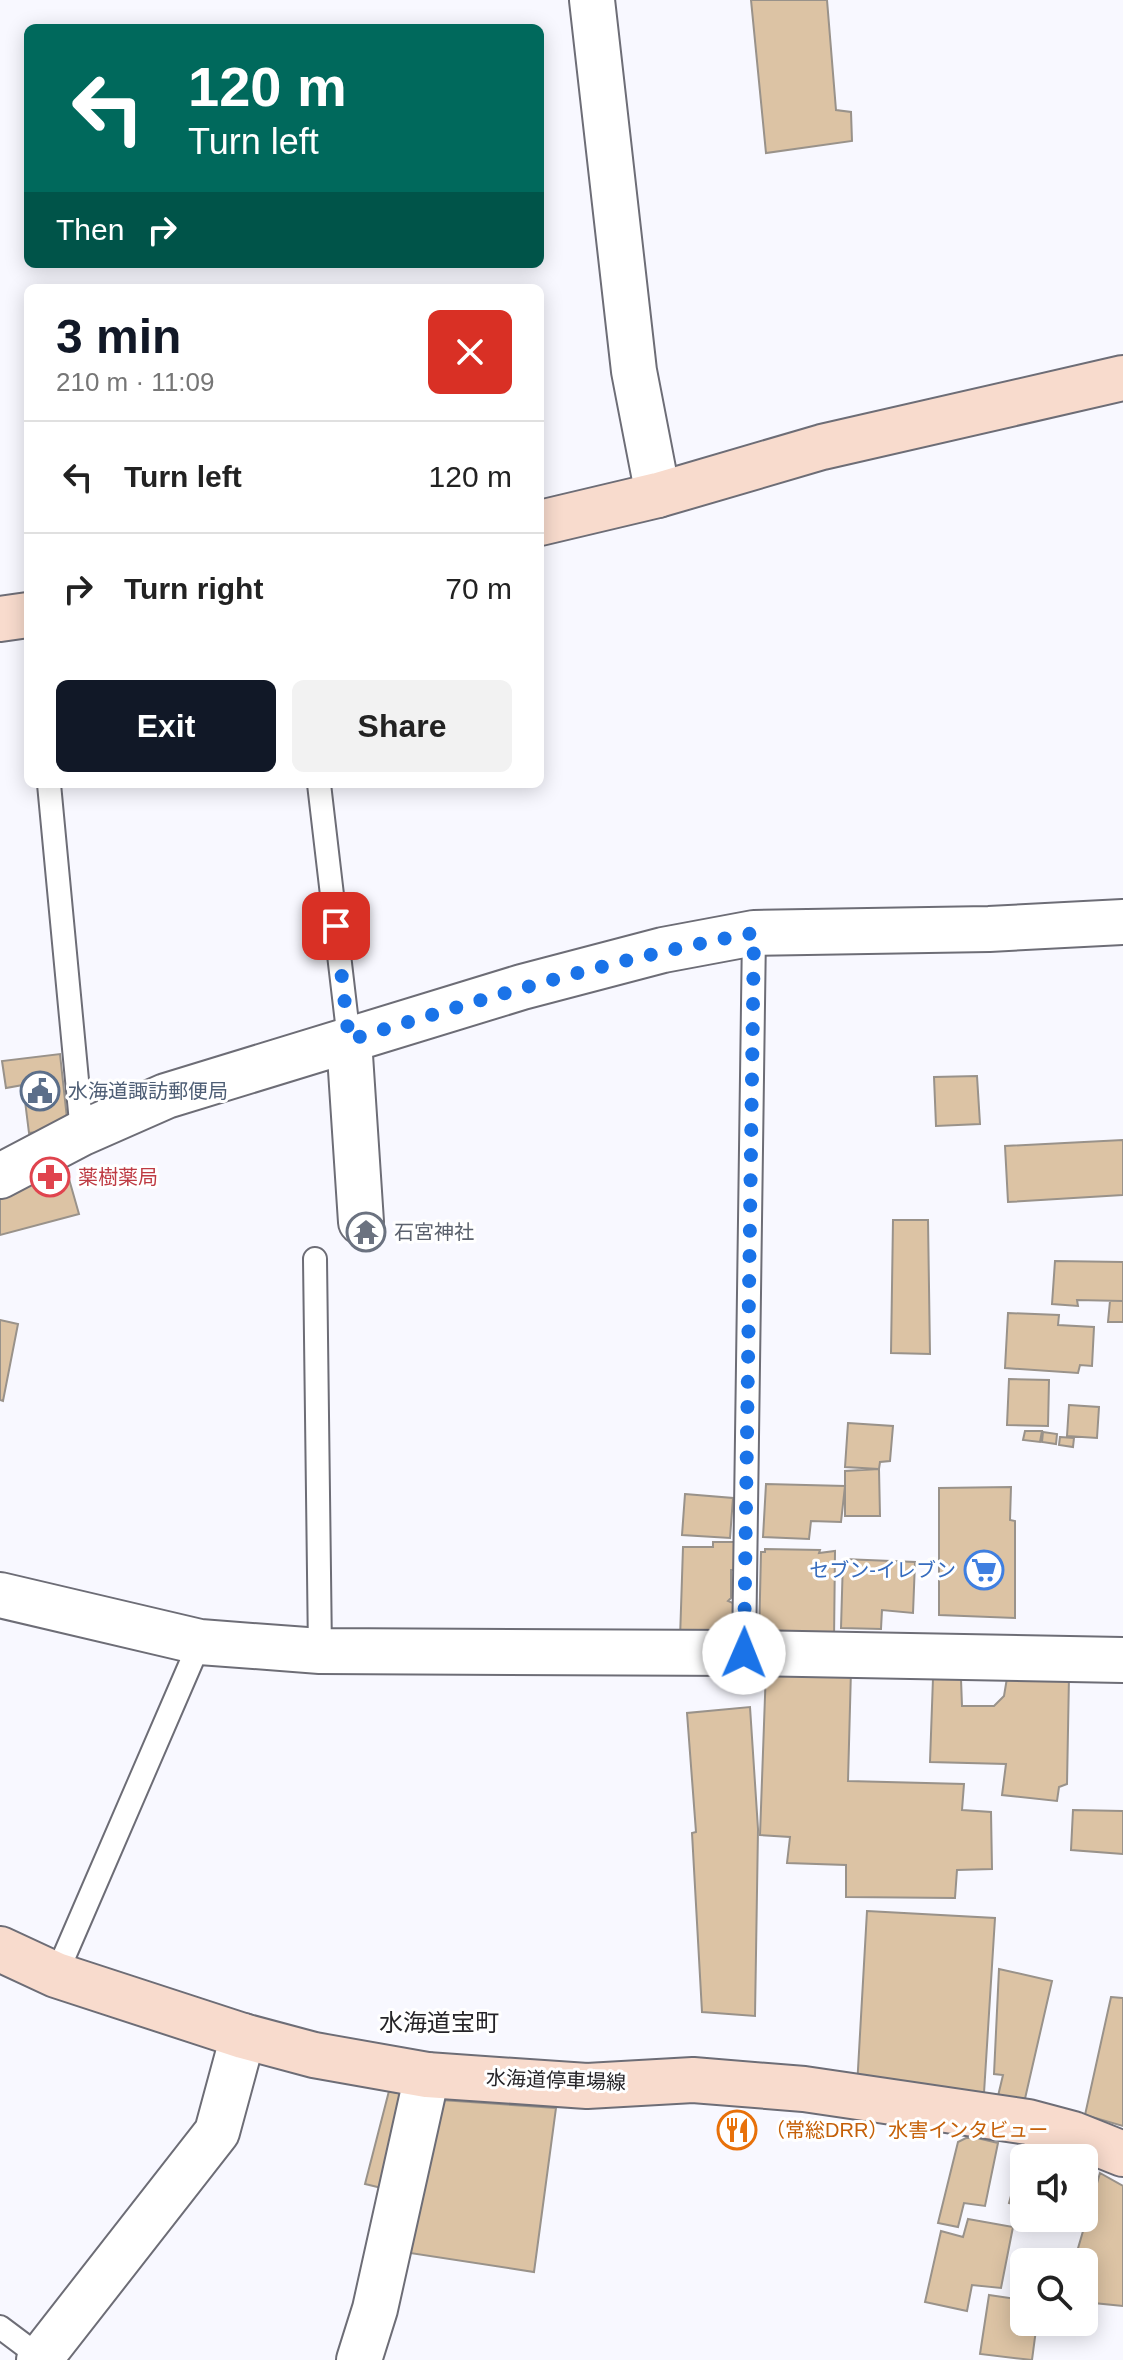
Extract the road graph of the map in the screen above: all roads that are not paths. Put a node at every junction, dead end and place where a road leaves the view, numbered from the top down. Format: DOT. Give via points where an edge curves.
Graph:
graph roads {
  1 [pos="592,0"];
  2 [pos="1123,378"];
  3 [pos="658,495"];
  4 [pos="544,522"];
  5 [pos="24,616"];
  6 [pos="0,619"];
  7 [pos="49,788"];
  8 [pos="319,788"];
  9 [pos="1123,922"];
  10 [pos="754,933"];
  11 [pos="349,1040"];
  12 [pos="82,1133"];
  13 [pos="0,1176"];
  14 [pos="361,1222"];
  15 [pos="315,1259"];
  16 [pos="0,1595"];
  17 [pos="200,1642"];
  18 [pos="320,1651"];
  19 [pos="744,1653"];
  20 [pos="1123,1660"];
  21 [pos="0,1949"];
  22 [pos="56,1975"];
  23 [pos="243,2036"];
  24 [pos="427,2075"];
  25 [pos="1123,2154"];
  26 [pos="0,2327"];
  27 [pos="42,2359"];
  28 [pos="359,2360"];
  1 -- 3 [label="street" via="634,371"];
  2 -- 3 [label="main road" via="822,447"];
  3 -- 4 [label="main road"];
  5 -- 6 [label="main road"];
  7 -- 12 [label="lane"];
  8 -- 11 [label="lane"];
  9 -- 10 [label="street"];
  10 -- 11 [label="street" via="552,978"];
  10 -- 19 [label="lane"];
  11 -- 12 [label="street" via="166,1096"];
  11 -- 14 [label="street"];
  12 -- 13 [label="street"];
  15 -- 18 [label="lane"];
  16 -- 17 [label="street"];
  17 -- 18 [label="street"];
  17 -- 22 [label="lane"];
  18 -- 19 [label="street"];
  19 -- 20 [label="street"];
  21 -- 22 [label="main road, 水海道停車場線"];
  22 -- 23 [label="main road, 水海道停車場線"];
  23 -- 24 [label="main road, 水海道停車場線"];
  23 -- 27 [label="street" via="217,2132"];
  24 -- 25 [label="main road, 水海道停車場線" via="587,2086 693,2080 804,2089 1028,2122"];
  24 -- 28 [label="street"];
  26 -- 27 [label="lane"];
}
